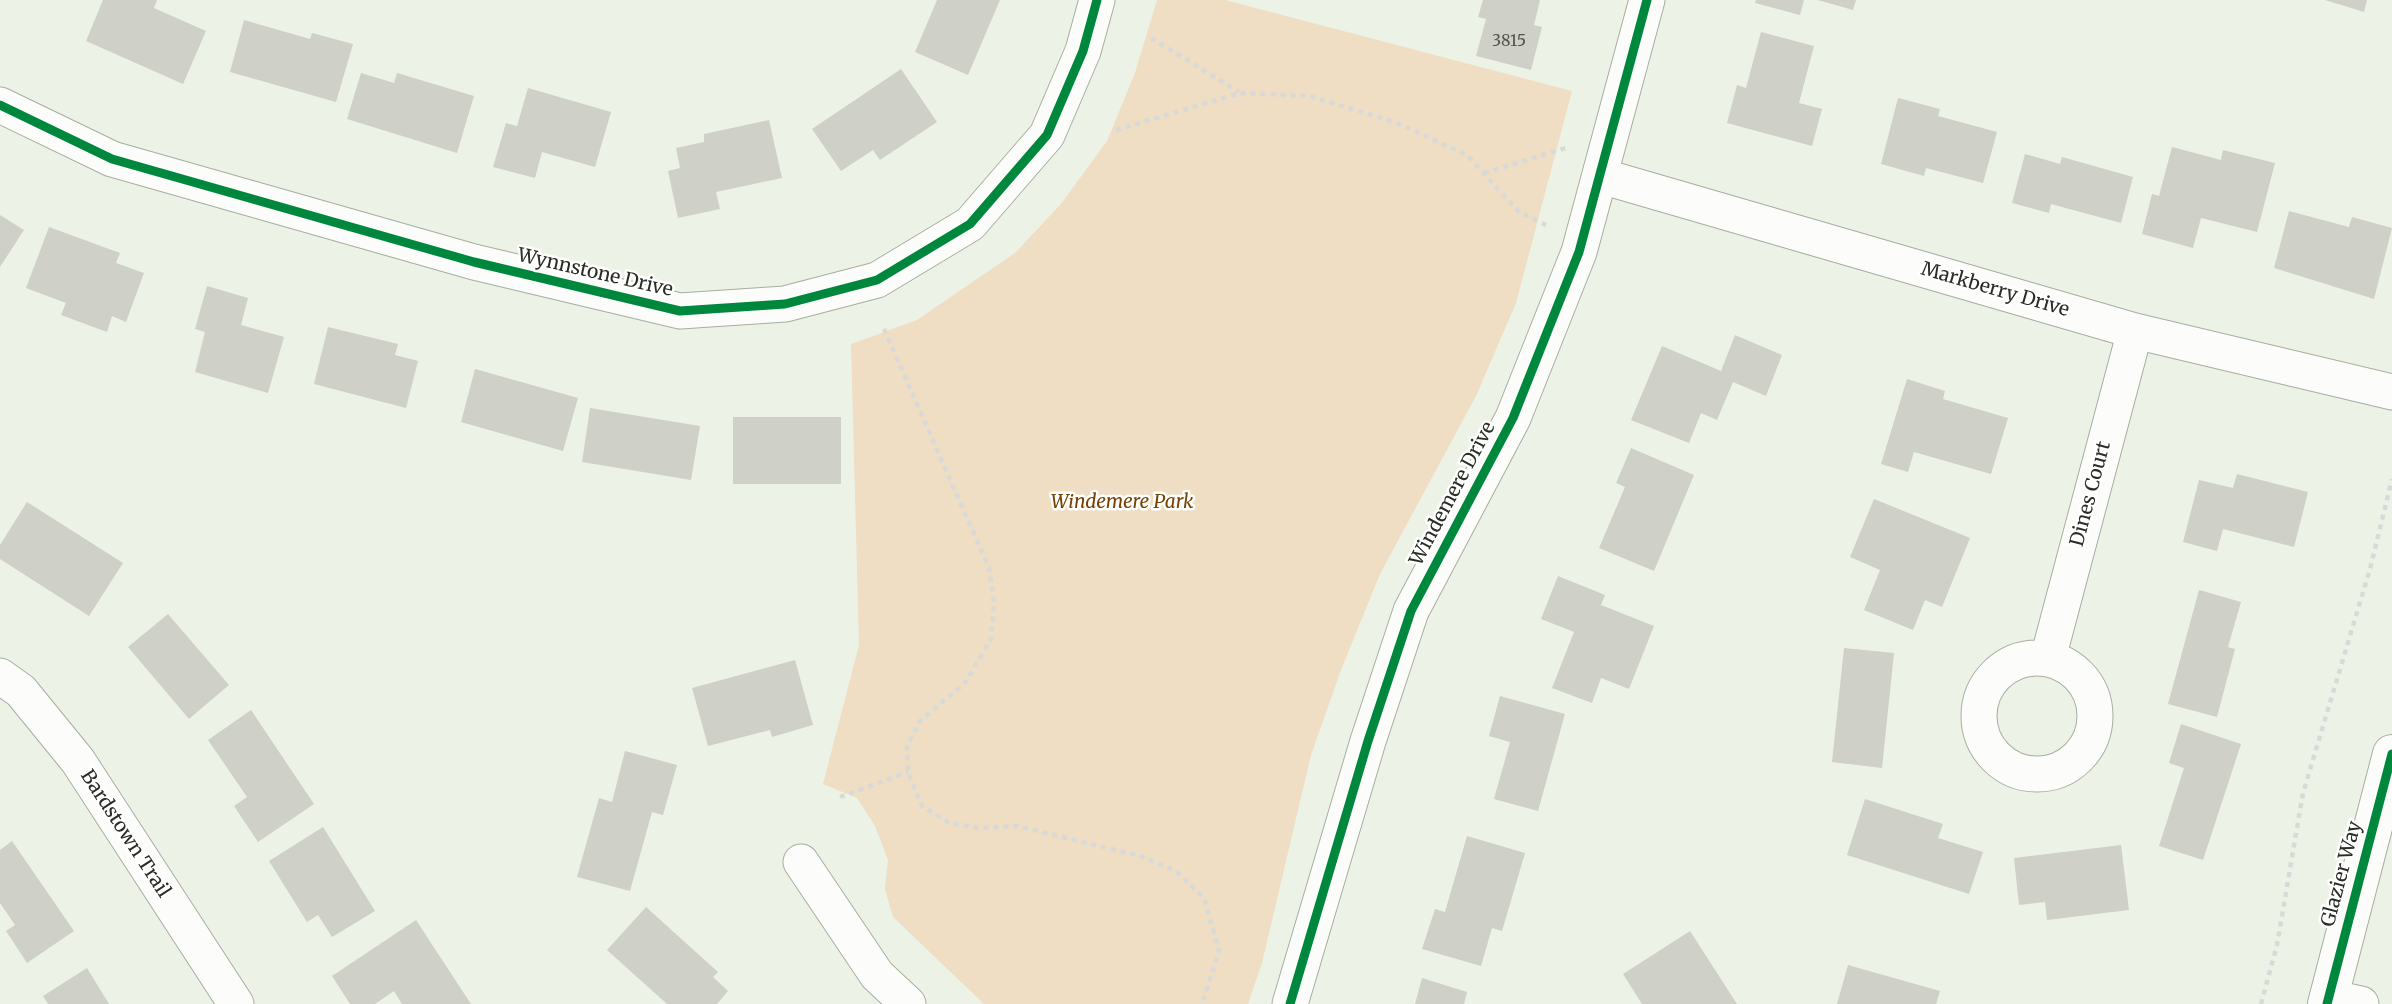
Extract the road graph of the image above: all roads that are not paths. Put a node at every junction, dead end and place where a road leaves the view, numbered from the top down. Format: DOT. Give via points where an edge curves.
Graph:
graph roads {
  1 [pos="1097,0"];
  2 [pos="1647,0"];
  3 [pos="0,105"];
  4 [pos="1601,176"];
  5 [pos="2136,331"];
  6 [pos="2392,392"];
  7 [pos="2048,658"];
  8 [pos="0,676"];
  9 [pos="2392,754"];
  10 [pos="801,862"];
  11 [pos="2339,1002"];
  12 [pos="236,1004"];
  13 [pos="908,1004"];
  14 [pos="1290,1004"];
  1 -- 3 [label="street, Wynnstone Drive" via="1083,51 1048,135 970,225 877,280 785,304 680,311 474,262 111,159"];
  2 -- 4 [label="street, Windemere Drive"];
  4 -- 5 [label="street, Markberry Drive"];
  4 -- 14 [label="street, Windemere Drive" via="1579,252 1513,418 1411,611"];
  5 -- 6 [label="street, Markberry Drive"];
  5 -- 7 [label="street, Dines Court"];
  8 -- 12 [label="street, Bardstown Trail" via="21,691 78,761"];
  9 -- 11 [label="street, Glazier Way"];
  10 -- 13 [label="street" via="877,975"];
}
